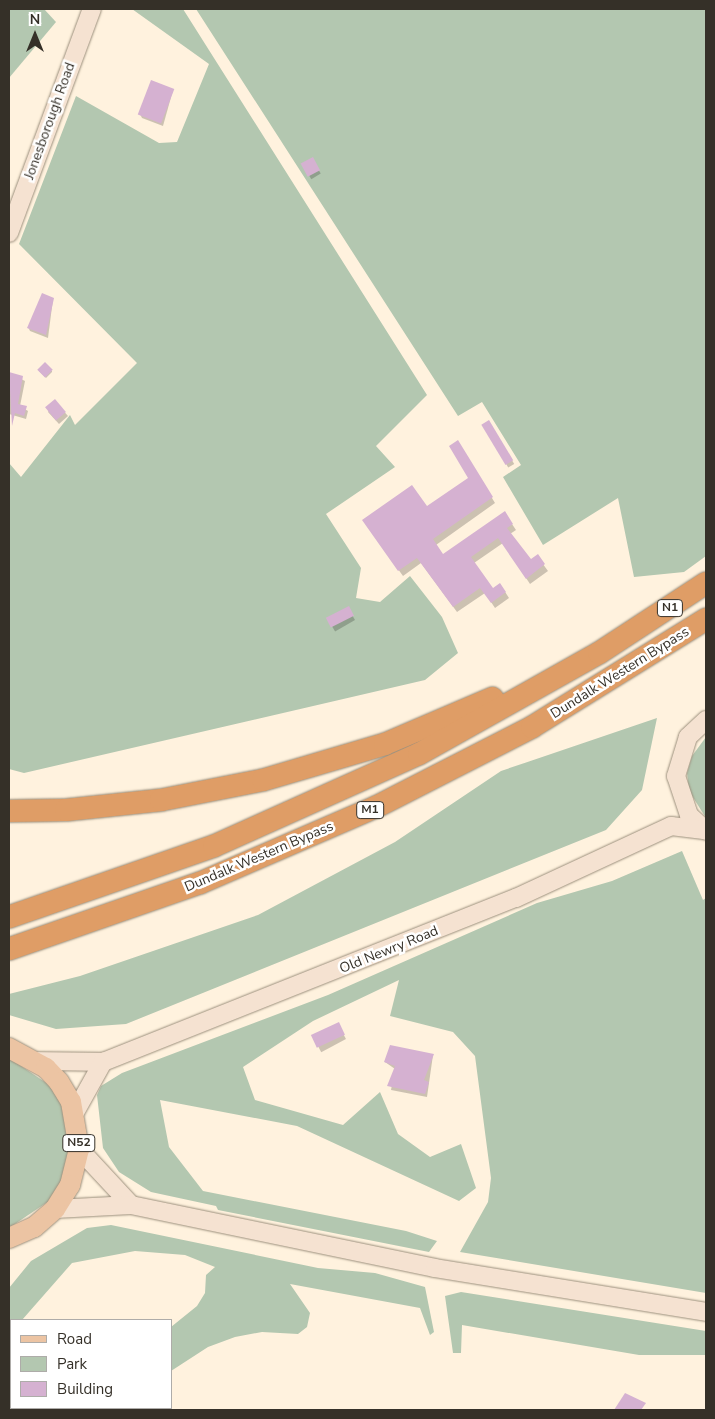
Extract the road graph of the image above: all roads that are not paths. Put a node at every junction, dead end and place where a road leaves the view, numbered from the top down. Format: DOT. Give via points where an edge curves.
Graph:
graph roads {
  1 [pos="92,9"];
  2 [pos="9,233"];
  3 [pos="706,583"];
  4 [pos="706,619"];
  5 [pos="633,631"];
  6 [pos="706,720"];
  7 [pos="680,797"];
  8 [pos="9,811"];
  9 [pos="671,826"];
  10 [pos="706,830"];
  11 [pos="9,917"];
  12 [pos="9,949"];
  13 [pos="9,1048"];
  14 [pos="35,1061"];
  15 [pos="102,1062"];
  16 [pos="74,1114"];
  17 [pos="79,1149"];
  18 [pos="131,1205"];
  19 [pos="55,1209"];
  20 [pos="11,1240"];
  21 [pos="706,1312"];
  1 -- 2 [label="main road, Jonesborough Road"];
  3 -- 5 [label="highway, N1"];
  4 -- 12 [label="highway, Dundalk Western Bypass / M1" via="532,727 376,807 200,884"];
  5 -- 8 [label="highway" via="385,744 263,780 161,800 66,810"];
  5 -- 11 [label="highway, Dundalk Western Bypass / M1" via="444,740 315,803 214,846"];
  6 -- 7 [label="main road" via="688,737 679,756"];
  7 -- 9 [label="main road"];
  7 -- 10 [label="main road" via="689,815"];
  9 -- 10 [label="main road"];
  9 -- 15 [label="main road, Old Newry Road" via="516,898"];
  13 -- 14 [label="main road, N52"];
  14 -- 15 [label="main road, Old Newry Road"];
  14 -- 16 [label="main road, N52" via="59,1082"];
  15 -- 16 [label="main road"];
  16 -- 17 [label="main road, N52"];
  17 -- 18 [label="main road"];
  17 -- 19 [label="main road, N52" via="70,1185"];
  18 -- 19 [label="main road"];
  18 -- 21 [label="main road" via="435,1268"];
  19 -- 20 [label="main road, N52"];
}
